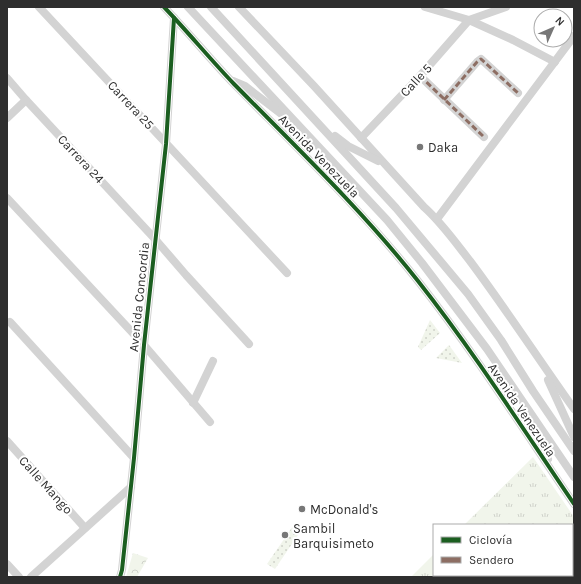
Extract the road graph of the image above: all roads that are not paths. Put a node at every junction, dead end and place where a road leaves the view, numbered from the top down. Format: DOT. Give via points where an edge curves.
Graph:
graph roads {
  1 [pos="39,7"];
  2 [pos="164,7"];
  3 [pos="188,7"];
  4 [pos="211,7"];
  5 [pos="239,7"];
  6 [pos="425,7"];
  7 [pos="506,7"];
  8 [pos="174,18"];
  9 [pos="469,20"];
  10 [pos="574,36"];
  11 [pos="555,62"];
  12 [pos="420,76"];
  13 [pos="7,78"];
  14 [pos="230,80"];
  15 [pos="518,93"];
  16 [pos="26,100"];
  17 [pos="444,100"];
  18 [pos="7,118"];
  19 [pos="321,126"];
  20 [pos="300,127"];
  21 [pos="484,137"];
  22 [pos="361,138"];
  23 [pos="166,144"];
  24 [pos="390,170"];
  25 [pos="7,198"];
  26 [pos="437,219"];
  27 [pos="155,239"];
  28 [pos="287,273"];
  29 [pos="10,322"];
  30 [pos="249,344"];
  31 [pos="144,345"];
  32 [pos="213,361"];
  33 [pos="541,363"];
  34 [pos="521,400"];
  35 [pos="193,403"];
  36 [pos="574,409"];
  37 [pos="210,422"];
  38 [pos="574,437"];
  39 [pos="7,441"];
  40 [pos="574,451"];
  41 [pos="134,458"];
  42 [pos="574,477"];
  43 [pos="560,483"];
  44 [pos="131,487"];
  45 [pos="574,504"];
  46 [pos="85,528"];
  47 [pos="7,564"];
  48 [pos="19,577"];
  49 [pos="30,577"];
  50 [pos="120,577"];
  1 -- 23 [label="street, Carrera 25"];
  2 -- 8 [label="street, Avenida Venezuela"];
  3 -- 20 [label="street, Avenida Venezuela"];
  4 -- 19 [label="street, Avenida Venezuela"];
  5 -- 22 [label="street"];
  6 -- 9 [label="street"];
  7 -- 9 [label="street"];
  8 -- 14 [label="street, Avenida Venezuela"];
  8 -- 23 [label="street, Avenida Concordia"];
  9 -- 11 [label="street"];
  9 -- 12 [label="street, Calle 5"];
  10 -- 11 [label="street"];
  11 -- 26 [label="street"];
  12 -- 17 [label="street"];
  12 -- 22 [label="street, Calle 5"];
  13 -- 16 [label="street, Carrera 24"];
  14 -- 20 [label="street" via="245,86"];
  14 -- 43 [label="street, Avenida Venezuela" via="344,196 417,279 459,335"];
  15 -- 17 [label="street" via="481,59"];
  16 -- 18 [label="street"];
  16 -- 27 [label="street, Carrera 24"];
  17 -- 21 [label="street"];
  19 -- 24 [label="street" via="348,146 373,157"];
  19 -- 40 [label="street, Avenida Venezuela" via="396,208 468,294"];
  20 -- 34 [label="street, Avenida Venezuela" via="387,220 422,262 487,349"];
  22 -- 24 [label="street"];
  23 -- 27 [label="street, Avenida Concordia"];
  23 -- 28 [label="street, Carrera 25"];
  24 -- 26 [label="street"];
  25 -- 31 [label="street"];
  26 -- 33 [label="street" via="499,299"];
  27 -- 30 [label="street, Carrera 24"];
  27 -- 31 [label="street, Avenida Concordia"];
  29 -- 41 [label="street"];
  31 -- 35 [label="street"];
  31 -- 41 [label="street, Avenida Concordia"];
  32 -- 35 [label="street"];
  33 -- 36 [label="street"];
  33 -- 38 [label="street"];
  34 -- 42 [label="street, Avenida Venezuela"];
  34 -- 43 [label="street"];
  35 -- 37 [label="street"];
  39 -- 46 [label="street, Calle Mango"];
  41 -- 44 [label="street, Avenida Concordia"];
  43 -- 45 [label="street, Avenida Venezuela"];
  44 -- 46 [label="street"];
  44 -- 50 [label="street, Avenida Concordia"];
  46 -- 49 [label="street"];
  47 -- 48 [label="street"];
}
